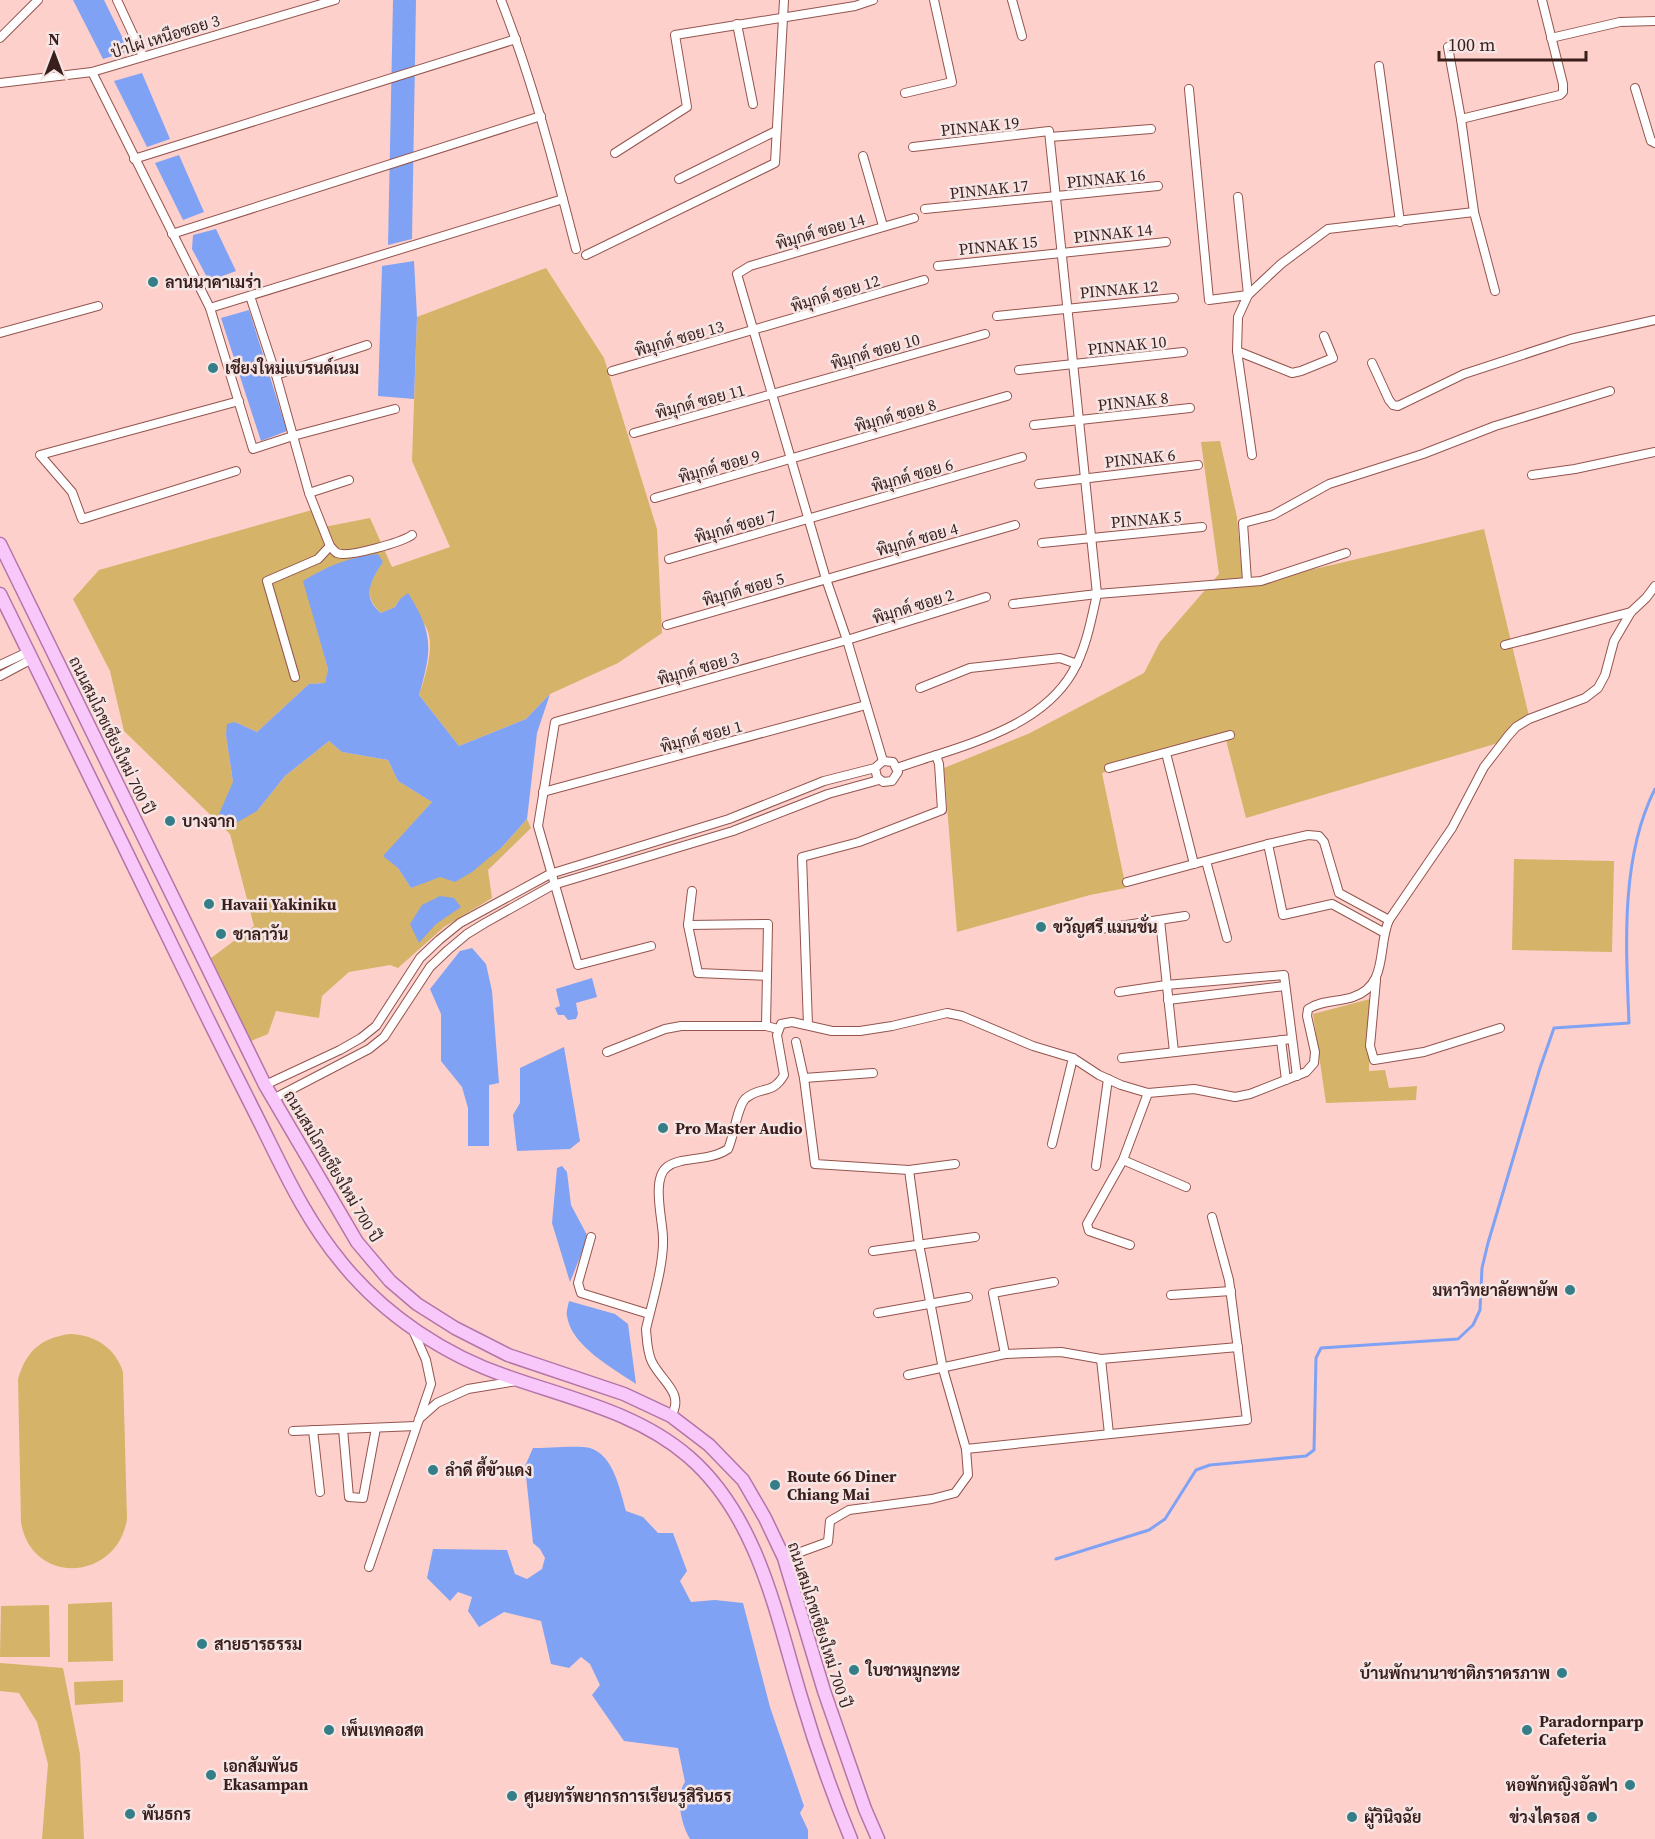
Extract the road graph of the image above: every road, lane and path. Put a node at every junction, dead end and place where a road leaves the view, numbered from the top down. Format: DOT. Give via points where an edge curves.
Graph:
graph roads {
  1 [pos="38,0"];
  2 [pos="117,0"];
  3 [pos="334,0"];
  4 [pos="501,0"];
  5 [pos="784,0"];
  6 [pos="873,0"];
  7 [pos="934,0"];
  8 [pos="1014,0"];
  9 [pos="1542,0"];
  10 [pos="855,3"];
  11 [pos="784,17"];
  12 [pos="1655,21"];
  13 [pos="737,24"];
  14 [pos="1022,36"];
  15 [pos="1551,38"];
  16 [pos="0,39"];
  17 [pos="516,39"];
  18 [pos="1448,47"];
  19 [pos="143,57"];
  20 [pos="1379,66"];
  21 [pos="92,72"];
  22 [pos="0,83"];
  23 [pos="1635,88"];
  24 [pos="1189,89"];
  25 [pos="905,93"];
  26 [pos="753,104"];
  27 [pos="542,116"];
  28 [pos="1461,119"];
  29 [pos="1151,129"];
  30 [pos="776,131"];
  31 [pos="1049,134"];
  32 [pos="1655,143"];
  33 [pos="913,147"];
  34 [pos="615,153"];
  35 [pos="863,156"];
  36 [pos="134,159"];
  37 [pos="679,179"];
  38 [pos="1158,186"];
  39 [pos="1056,196"];
  40 [pos="1238,198"];
  41 [pos="563,199"];
  42 [pos="925,209"];
  43 [pos="1474,212"];
  44 [pos="914,218"];
  45 [pos="1400,222"];
  46 [pos="883,226"];
  47 [pos="172,234"];
  48 [pos="1166,242"];
  49 [pos="576,249"];
  50 [pos="1062,252"];
  51 [pos="586,255"];
  52 [pos="938,266"];
  53 [pos="924,280"];
  54 [pos="1495,291"];
  55 [pos="1248,295"];
  56 [pos="250,296"];
  57 [pos="1174,298"];
  58 [pos="98,306"];
  59 [pos="1067,307"];
  60 [pos="210,308"];
  61 [pos="997,316"];
  62 [pos="1655,320"];
  63 [pos="753,331"];
  64 [pos="0,333"];
  65 [pos="985,334"];
  66 [pos="1324,336"];
  67 [pos="367,345"];
  68 [pos="1237,351"];
  69 [pos="1183,352"];
  70 [pos="1372,363"];
  71 [pos="1073,364"];
  72 [pos="1019,370"];
  73 [pos="612,371"];
  74 [pos="276,375"];
  75 [pos="1610,391"];
  76 [pos="772,395"];
  77 [pos="1007,396"];
  78 [pos="238,401"];
  79 [pos="1191,408"];
  80 [pos="395,409"];
  81 [pos="1079,420"];
  82 [pos="1034,425"];
  83 [pos="634,433"];
  84 [pos="293,436"];
  85 [pos="1655,452"];
  86 [pos="1252,455"];
  87 [pos="1022,457"];
  88 [pos="790,459"];
  89 [pos="1198,465"];
  90 [pos="236,471"];
  91 [pos="1532,475"];
  92 [pos="1085,478"];
  93 [pos="349,480"];
  94 [pos="1039,484"];
  95 [pos="309,493"];
  96 [pos="655,498"];
  97 [pos="809,519"];
  98 [pos="1015,525"];
  99 [pos="1202,527"];
  100 [pos="412,535"];
  101 [pos="1091,538"];
  102 [pos="1042,543"];
  103 [pos="0,544"];
  104 [pos="330,546"];
  105 [pos="1346,553"];
  106 [pos="669,559"];
  107 [pos="826,579"];
  108 [pos="1247,580"];
  109 [pos="1655,586"];
  110 [pos="0,594"];
  111 [pos="1097,594"];
  112 [pos="986,597"];
  113 [pos="1013,604"];
  114 [pos="1631,612"];
  115 [pos="667,625"];
  116 [pos="847,640"];
  117 [pos="1504,645"];
  118 [pos="30,656"];
  119 [pos="1077,664"];
  120 [pos="0,666"];
  121 [pos="0,676"];
  122 [pos="295,677"];
  123 [pos="920,688"];
  124 [pos="866,705"];
  125 [pos="1230,735"];
  126 [pos="1166,753"];
  127 [pos="936,755"];
  128 [pos="883,760"];
  129 [pos="876,768"];
  130 [pos="897,768"];
  131 [pos="1109,768"];
  132 [pos="879,780"];
  133 [pos="543,792"];
  134 [pos="769,803"];
  135 [pos="774,815"];
  136 [pos="663,838"];
  137 [pos="1268,844"];
  138 [pos="667,851"];
  139 [pos="1206,861"];
  140 [pos="1194,864"];
  141 [pos="550,874"];
  142 [pos="1127,882"];
  143 [pos="553,885"];
  144 [pos="692,891"];
  145 [pos="1185,916"];
  146 [pos="1160,920"];
  147 [pos="1389,920"];
  148 [pos="688,925"];
  149 [pos="1100,929"];
  150 [pos="1383,932"];
  151 [pos="1227,938"];
  152 [pos="651,946"];
  153 [pos="767,976"];
  154 [pos="1376,981"];
  155 [pos="1166,985"];
  156 [pos="1285,986"];
  157 [pos="1119,992"];
  158 [pos="394,998"];
  159 [pos="1168,1000"];
  160 [pos="405,1005"];
  161 [pos="808,1025"];
  162 [pos="766,1026"];
  163 [pos="1500,1028"];
  164 [pos="778,1029"];
  165 [pos="1292,1039"];
  166 [pos="1281,1040"];
  167 [pos="796,1042"];
  168 [pos="607,1052"];
  169 [pos="1174,1052"];
  170 [pos="1073,1058"];
  171 [pos="1122,1058"];
  172 [pos="873,1073"];
  173 [pos="1297,1076"];
  174 [pos="804,1078"];
  175 [pos="1108,1079"];
  176 [pos="1286,1080"];
  177 [pos="265,1085"];
  178 [pos="1148,1093"];
  179 [pos="273,1099"];
  180 [pos="1052,1144"];
  181 [pos="1123,1160"];
  182 [pos="955,1164"];
  183 [pos="1096,1166"];
  184 [pos="909,1170"];
  185 [pos="1186,1187"];
  186 [pos="1212,1216"];
  187 [pos="591,1237"];
  188 [pos="975,1237"];
  189 [pos="919,1244"];
  190 [pos="1130,1245"];
  191 [pos="873,1251"];
  192 [pos="1054,1282"];
  193 [pos="1231,1291"];
  194 [pos="1170,1295"];
  195 [pos="968,1297"];
  196 [pos="932,1304"];
  197 [pos="878,1313"];
  198 [pos="650,1314"];
  199 [pos="412,1327"];
  200 [pos="1238,1347"];
  201 [pos="1005,1354"];
  202 [pos="1101,1359"];
  203 [pos="943,1369"];
  204 [pos="908,1375"];
  205 [pos="519,1381"];
  206 [pos="671,1416"];
  207 [pos="417,1423"];
  208 [pos="376,1428"];
  209 [pos="343,1429"];
  210 [pos="313,1430"];
  211 [pos="293,1431"];
  212 [pos="1109,1434"];
  213 [pos="966,1449"];
  214 [pos="320,1492"];
  215 [pos="784,1558"];
  216 [pos="369,1567"];
  217 [pos="851,1839"];
  218 [pos="878,1839"];
  1 -- 16 [label="street"];
  2 -- 19 [label="street"];
  3 -- 19 [label="street, ป่าไผ่ เหนือซอย 3"];
  4 -- 17 [label="street"];
  5 -- 11 [label="street"];
  6 -- 10 [label="street"];
  7 -- 25 [label="street" via="952,82"];
  8 -- 14 [label="street"];
  9 -- 15 [label="street"];
  10 -- 11 [label="street"];
  11 -- 13 [label="street"];
  11 -- 30 [label="street"];
  12 -- 15 [label="street" via="1620,22"];
  13 -- 26 [label="street"];
  13 -- 34 [label="street" via="675,35 687,107"];
  15 -- 28 [label="street" via="1563,84 1560,95"];
  17 -- 27 [label="street"];
  17 -- 36 [label="street"];
  18 -- 28 [label="street"];
  19 -- 21 [label="street, ป่าไผ่ เหนือซอย 3"];
  20 -- 45 [label="street"];
  21 -- 22 [label="street, ป่าไผ่ เหนือซอย 3"];
  21 -- 36 [label="street"];
  23 -- 32 [label="street" via="1651,141"];
  24 -- 55 [label="street" via="1209,300"];
  27 -- 41 [label="street"];
  27 -- 47 [label="street"];
  28 -- 43 [label="street"];
  29 -- 31 [label="street, PINNAK 19"];
  30 -- 37 [label="street"];
  30 -- 51 [label="street" via="775,163"];
  31 -- 33 [label="street, PINNAK 19"];
  31 -- 39 [label="street"];
  35 -- 46 [label="street"];
  36 -- 47 [label="street"];
  38 -- 39 [label="street, PINNAK 16"];
  39 -- 42 [label="street, PINNAK 17"];
  39 -- 50 [label="street"];
  40 -- 55 [label="street"];
  41 -- 49 [label="street"];
  41 -- 56 [label="street"];
  43 -- 45 [label="street"];
  43 -- 54 [label="street"];
  44 -- 46 [label="street, พิมุกต์ ซอย 14"];
  45 -- 55 [label="street" via="1329,229 1281,264"];
  46 -- 63 [label="street, พิมุกต์ ซอย 14" via="750,266 737,274"];
  47 -- 60 [label="street"];
  48 -- 50 [label="street, PINNAK 14"];
  50 -- 52 [label="street, PINNAK 15"];
  50 -- 59 [label="street"];
  53 -- 63 [label="street, พิมุกต์ ซอย 12"];
  55 -- 68 [label="street" via="1238,317"];
  56 -- 60 [label="street"];
  56 -- 74 [label="street"];
  57 -- 59 [label="street, PINNAK 12"];
  58 -- 64 [label="street"];
  59 -- 61 [label="street, PINNAK 12"];
  59 -- 71 [label="street"];
  60 -- 78 [label="street"];
  62 -- 70 [label="street" via="1571,339 1464,374 1398,406 1389,400"];
  63 -- 73 [label="street, พิมุกต์ ซอย 13"];
  63 -- 76 [label="street"];
  65 -- 76 [label="street, พิมุกต์ ซอย 10"];
  66 -- 68 [label="street" via="1332,357 1292,373"];
  67 -- 74 [label="street"];
  68 -- 86 [label="street"];
  69 -- 71 [label="street, PINNAK 10"];
  71 -- 72 [label="street, PINNAK 10"];
  71 -- 81 [label="street"];
  74 -- 84 [label="street"];
  75 -- 108 [label="street" via="1329,484 1273,515 1243,523"];
  76 -- 83 [label="street, พิมุกต์ ซอย 11"];
  76 -- 88 [label="street"];
  77 -- 88 [label="street, พิมุกต์ ซอย 8"];
  78 -- 84 [label="street" via="253,449"];
  78 -- 90 [label="street" via="40,455 72,492 82,519"];
  79 -- 81 [label="street, PINNAK 8"];
  80 -- 84 [label="street"];
  81 -- 82 [label="street, PINNAK 8"];
  81 -- 92 [label="street"];
  84 -- 95 [label="street"];
  85 -- 91 [label="street"];
  87 -- 97 [label="street, พิมุกต์ ซอย 6"];
  88 -- 96 [label="street, พิมุกต์ ซอย 9"];
  88 -- 97 [label="street"];
  89 -- 92 [label="street, PINNAK 6"];
  92 -- 94 [label="street, PINNAK 6"];
  92 -- 101 [label="street"];
  93 -- 95 [label="street"];
  95 -- 104 [label="street"];
  97 -- 106 [label="street, พิมุกต์ ซอย 7"];
  97 -- 107 [label="street"];
  98 -- 107 [label="street, พิมุกต์ ซอย 4"];
  99 -- 101 [label="street, PINNAK 5"];
  100 -- 104 [label="street" via="378,549 343,554"];
  101 -- 102 [label="street, PINNAK 5"];
  101 -- 111 [label="street"];
  103 -- 177 [label="main road, ถนนสมโภชเชียงใหม่ 700 ปี"];
  104 -- 122 [label="street" via="318,559 267,581"];
  105 -- 108 [label="street" via="1261,580"];
  107 -- 115 [label="street, พิมุกต์ ซอย 5"];
  107 -- 116 [label="street"];
  108 -- 111 [label="street"];
  109 -- 114 [label="street"];
  110 -- 118 [label="main road"];
  111 -- 113 [label="street"];
  111 -- 119 [label="street" via="1090,630"];
  112 -- 116 [label="street, พิมุกต์ ซอย 2"];
  114 -- 117 [label="street"];
  114 -- 147 [label="street" via="1614,641 1598,688 1585,698 1516,727 1484,767 1452,828"];
  116 -- 124 [label="street"];
  116 -- 133 [label="street, พิมุกต์ ซอย 3" via="555,722"];
  118 -- 120 [label="street"];
  118 -- 121 [label="street"];
  118 -- 199 [label="main road" via="301,1204 344,1266"];
  119 -- 123 [label="street" via="1060,658 970,668"];
  119 -- 127 [label="street" via="1057,692 1021,721"];
  124 -- 128 [label="street"];
  124 -- 133 [label="street, พิมุกต์ ซอย 1"];
  125 -- 126 [label="street"];
  126 -- 131 [label="street"];
  126 -- 140 [label="street"];
  127 -- 130 [label="street"];
  127 -- 161 [label="street" via="942,810 859,842 802,857"];
  128 -- 129 [label="street"];
  128 -- 130 [label="street" via="891,761"];
  129 -- 132 [label="street"];
  129 -- 134 [label="street"];
  130 -- 132 [label="street" via="892,781"];
  132 -- 135 [label="street"];
  133 -- 141 [label="street" via="538,826"];
  134 -- 135 [label="street"];
  134 -- 136 [label="street"];
  135 -- 138 [label="street"];
  136 -- 138 [label="street"];
  136 -- 141 [label="street"];
  137 -- 139 [label="street"];
  137 -- 147 [label="street" via="1319,836 1339,893"];
  137 -- 150 [label="street" via="1283,915 1332,904"];
  138 -- 143 [label="street"];
  139 -- 140 [label="street"];
  139 -- 151 [label="street"];
  140 -- 142 [label="street"];
  141 -- 143 [label="street"];
  141 -- 158 [label="street" via="460,923 420,958"];
  143 -- 152 [label="street" via="578,965"];
  143 -- 160 [label="street" via="467,934 430,967"];
  144 -- 148 [label="street"];
  145 -- 146 [label="street"];
  146 -- 149 [label="street"];
  146 -- 155 [label="street"];
  147 -- 150 [label="street"];
  148 -- 153 [label="street" via="698,974"];
  148 -- 153 [label="street" via="768,924"];
  150 -- 154 [label="street"];
  153 -- 162 [label="street"];
  154 -- 163 [label="street" via="1370,1046 1374,1060 1424,1052"];
  154 -- 173 [label="street" via="1354,997 1308,1009 1314,1062"];
  155 -- 156 [label="street" via="1284,975"];
  155 -- 157 [label="street"];
  155 -- 159 [label="street"];
  156 -- 159 [label="street"];
  156 -- 165 [label="street"];
  158 -- 160 [label="street"];
  158 -- 177 [label="street" via="376,1026 361,1038"];
  159 -- 169 [label="street"];
  160 -- 179 [label="street" via="384,1036 369,1049"];
  161 -- 164 [label="street" via="785,1022"];
  161 -- 170 [label="street" via="832,1031 860,1031 947,1013"];
  162 -- 164 [label="street"];
  162 -- 168 [label="street" via="681,1026"];
  164 -- 198 [label="street" via="784,1075 777,1087 750,1095 743,1102 728,1149 713,1157 669,1165 662,1172 659,1214 663,1238"];
  165 -- 166 [label="street"];
  165 -- 173 [label="street"];
  166 -- 169 [label="street"];
  166 -- 176 [label="street"];
  167 -- 174 [label="street"];
  169 -- 171 [label="street"];
  170 -- 175 [label="street"];
  170 -- 180 [label="street"];
  172 -- 174 [label="street"];
  173 -- 176 [label="street"];
  174 -- 184 [label="street" via="815,1164"];
  175 -- 178 [label="street"];
  175 -- 183 [label="street"];
  176 -- 178 [label="street" via="1235,1097 1194,1089"];
  177 -- 179 [label="main road, ถนนสมโภชเชียงใหม่ 700 ปี"];
  178 -- 181 [label="street"];
  179 -- 206 [label="main road, ถนนสมโภชเชียงใหม่ 700 ปี" via="357,1242 390,1281 417,1304 508,1355 624,1394"];
  181 -- 185 [label="street"];
  181 -- 190 [label="street" via="1087,1229"];
  182 -- 184 [label="street"];
  184 -- 189 [label="street"];
  186 -- 193 [label="street"];
  187 -- 198 [label="street" via="578,1283 581,1293"];
  188 -- 189 [label="street"];
  189 -- 191 [label="street"];
  189 -- 196 [label="street"];
  192 -- 201 [label="street" via="993,1293"];
  193 -- 194 [label="street"];
  193 -- 200 [label="street"];
  195 -- 196 [label="street"];
  196 -- 197 [label="street"];
  196 -- 203 [label="street"];
  198 -- 206 [label="street" via="646,1329 649,1353 676,1398"];
  199 -- 205 [label="main road" via="475,1364"];
  199 -- 207 [label="street" via="426,1360 430,1384"];
  200 -- 202 [label="street"];
  200 -- 212 [label="street" via="1247,1420"];
  201 -- 202 [label="street" via="1060,1352"];
  201 -- 203 [label="street"];
  202 -- 212 [label="street"];
  203 -- 204 [label="street"];
  203 -- 213 [label="street"];
  205 -- 207 [label="street" via="468,1389 437,1402"];
  205 -- 217 [label="main road" via="603,1407 661,1437 691,1459 724,1496 752,1545"];
  206 -- 215 [label="main road, ถนนสมโภชเชียงใหม่ 700 ปี" via="709,1445 743,1480"];
  207 -- 208 [label="street"];
  207 -- 216 [label="street"];
  208 -- 209 [label="street"];
  208 -- 209 [label="street" via="363,1498 349,1497"];
  209 -- 210 [label="street"];
  210 -- 211 [label="street"];
  210 -- 214 [label="street"];
  212 -- 213 [label="street"];
  213 -- 215 [label="street" via="968,1475 956,1493 849,1510 830,1521 828,1542"];
  215 -- 218 [label="main road, ถนนสมโภชเชียงใหม่ 700 ปี" via="824,1691"];
}
